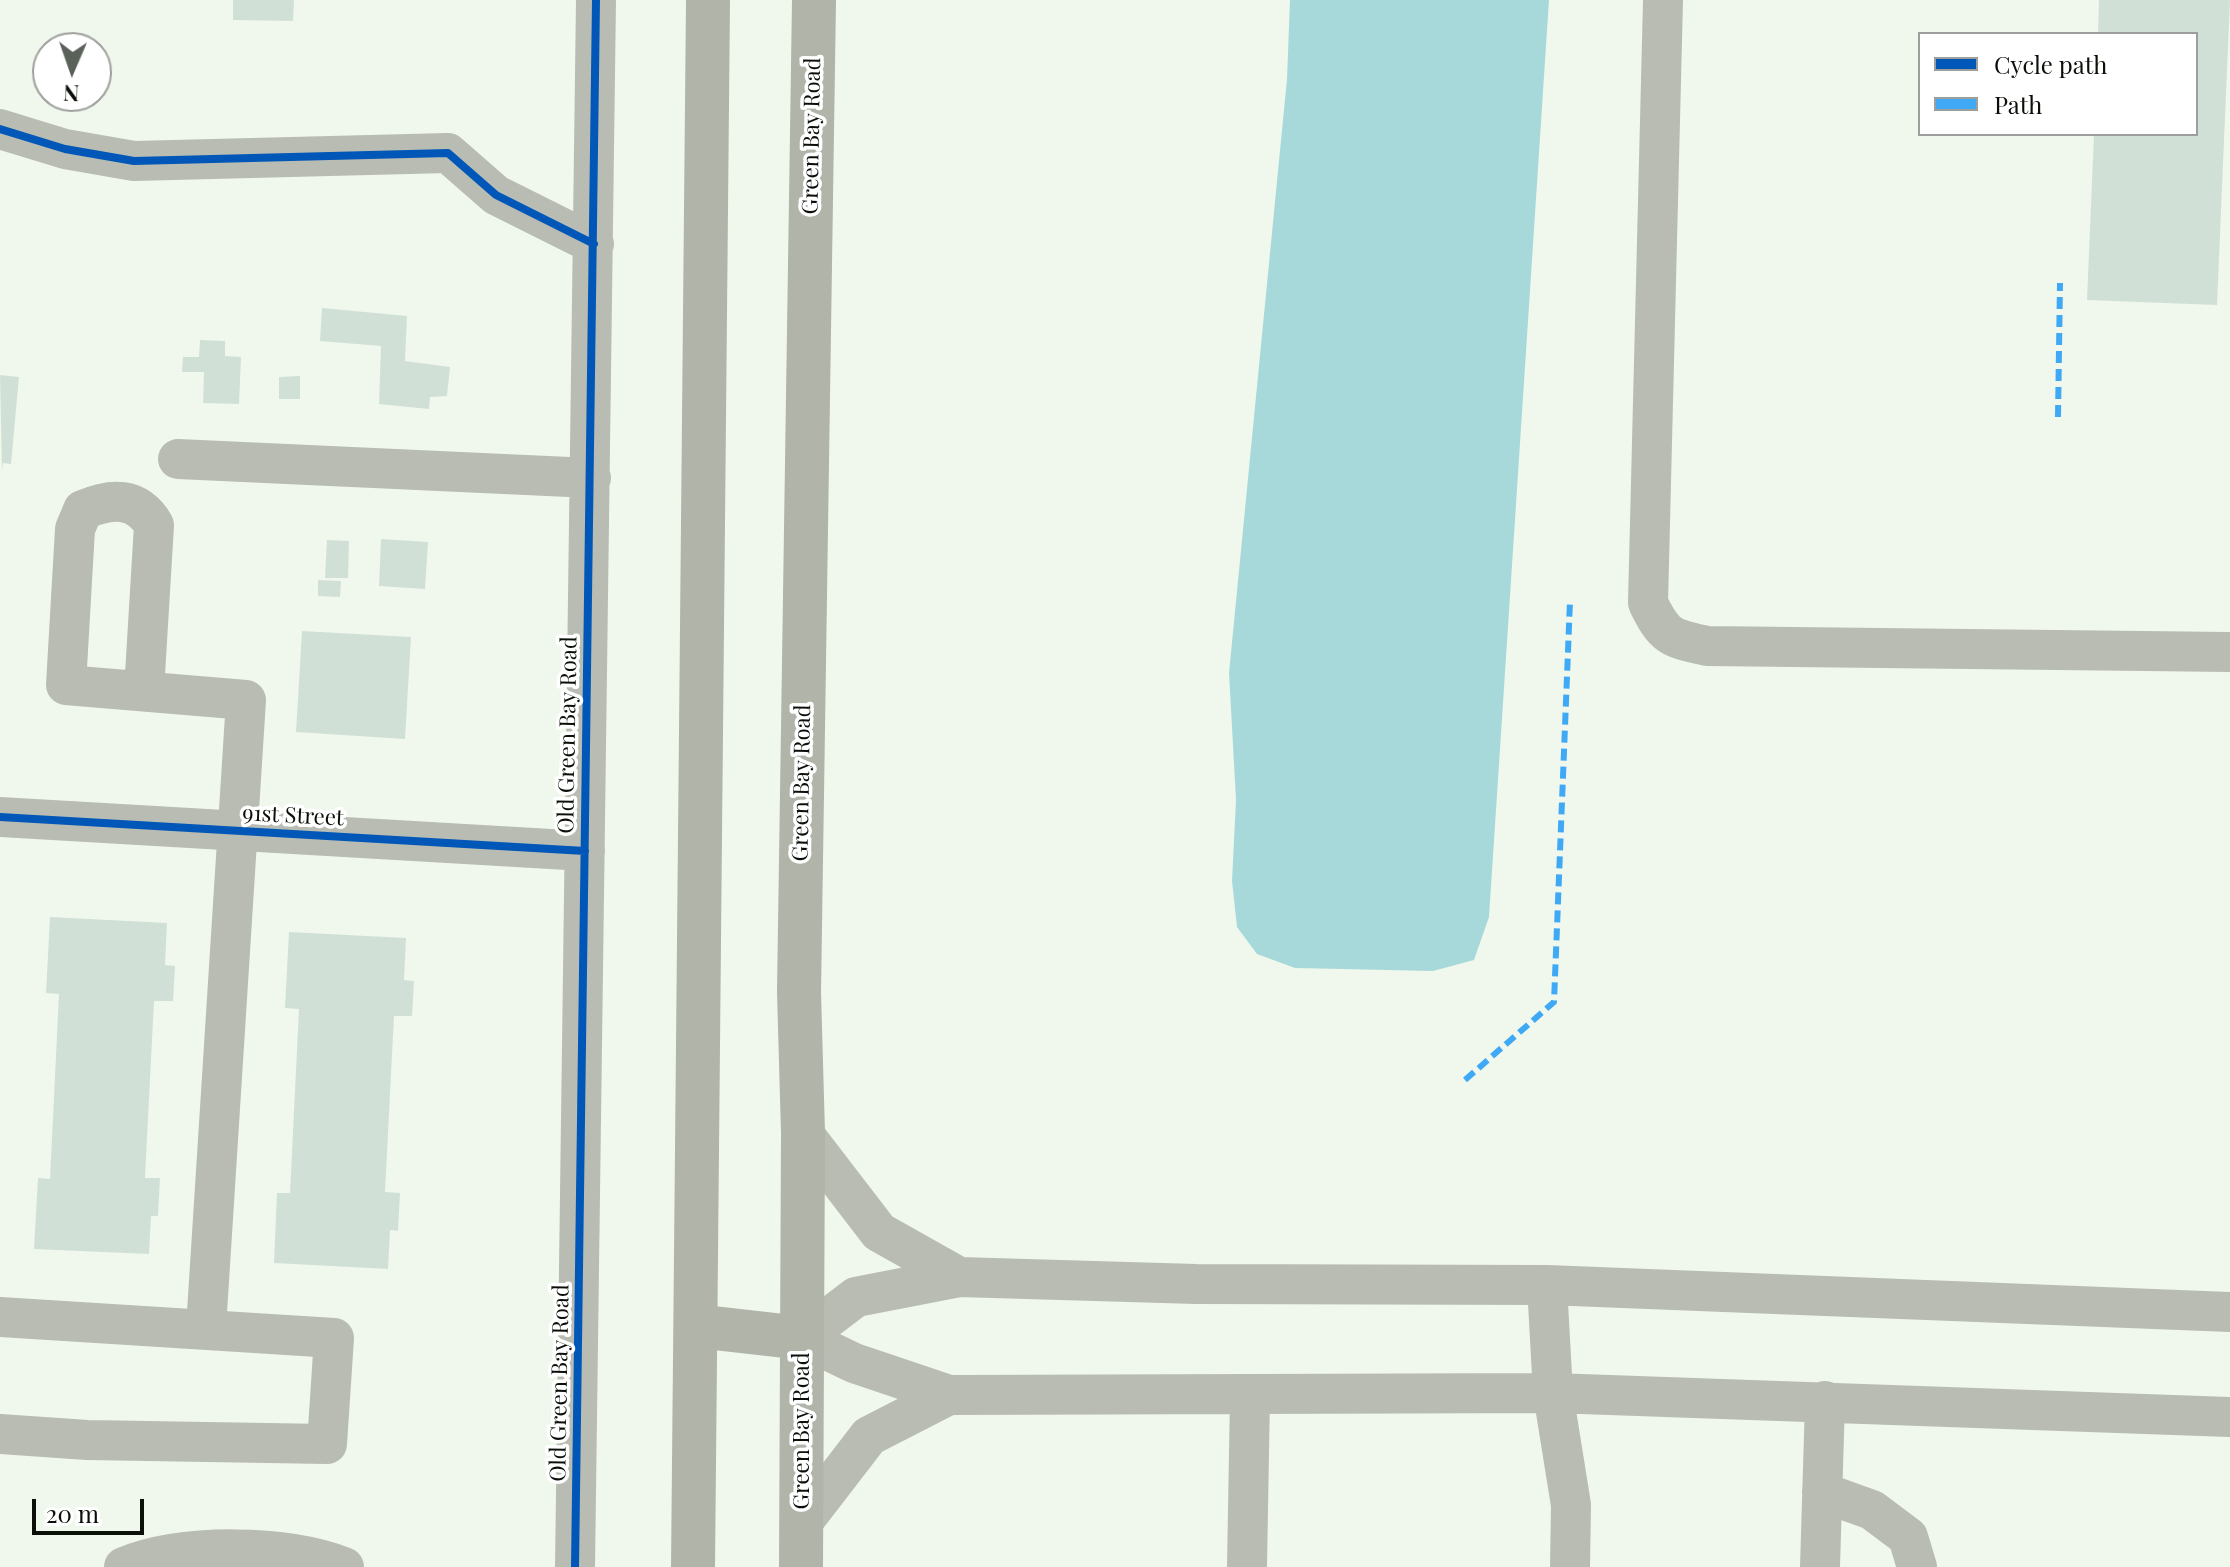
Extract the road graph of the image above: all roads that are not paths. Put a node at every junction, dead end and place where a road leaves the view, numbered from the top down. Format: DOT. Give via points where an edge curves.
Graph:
graph roads {
  1 [pos="596,0"];
  2 [pos="708,0"];
  3 [pos="814,0"];
  4 [pos="1663,0"];
  5 [pos="0,129"];
  6 [pos="594,244"];
  7 [pos="178,459"];
  8 [pos="591,478"];
  9 [pos="2230,652"];
  10 [pos="144,691"];
  11 [pos="0,817"];
  12 [pos="240,831"];
  13 [pos="585,851"];
  14 [pos="803,1133"];
  15 [pos="959,1277"];
  16 [pos="1547,1285"];
  17 [pos="2230,1312"];
  18 [pos="0,1317"];
  19 [pos="696,1326"];
  20 [pos="206,1328"];
  21 [pos="802,1338"];
  22 [pos="1553,1393"];
  23 [pos="949,1395"];
  24 [pos="1250,1396"];
  25 [pos="1825,1401"];
  26 [pos="2230,1417"];
  27 [pos="0,1434"];
  28 [pos="1822,1492"];
  29 [pos="802,1523"];
  30 [pos="124,1567"];
  31 [pos="344,1567"];
  32 [pos="575,1567"];
  33 [pos="693,1567"];
  34 [pos="801,1567"];
  35 [pos="1247,1567"];
  36 [pos="1570,1567"];
  37 [pos="1820,1567"];
  38 [pos="1917,1567"];
  1 -- 6 [label="street, Old Green Bay Road"];
  2 -- 19 [label="main road"];
  3 -- 14 [label="main road, Green Bay Road" via="799,992"];
  4 -- 9 [label="street" via="1648,603 1659,627 1672,638 1707,646"];
  5 -- 6 [label="street" via="65,149 134,161 448,153 496,195"];
  6 -- 8 [label="street, Old Green Bay Road"];
  7 -- 8 [label="street"];
  8 -- 13 [label="street, Old Green Bay Road"];
  10 -- 10 [label="street" via="66,685 75,529 83,510 103,502 128,501 146,511 154,525"];
  10 -- 12 [label="street" via="246,700"];
  11 -- 12 [label="street, 91st Street"];
  12 -- 13 [label="street, 91st Street"];
  12 -- 20 [label="street"];
  13 -- 32 [label="street, Old Green Bay Road"];
  14 -- 15 [label="street" via="879,1232"];
  14 -- 21 [label="main road, Green Bay Road"];
  15 -- 16 [label="street"];
  15 -- 21 [label="street" via="856,1297"];
  16 -- 17 [label="street"];
  16 -- 22 [label="street"];
  18 -- 20 [label="street"];
  19 -- 21 [label="main road"];
  19 -- 33 [label="main road"];
  20 -- 27 [label="street" via="334,1338 327,1444"];
  21 -- 23 [label="street" via="854,1363"];
  21 -- 29 [label="main road, Green Bay Road"];
  22 -- 24 [label="street"];
  22 -- 25 [label="street"];
  22 -- 36 [label="street" via="1571,1505"];
  23 -- 24 [label="street"];
  23 -- 29 [label="street" via="869,1436"];
  24 -- 35 [label="street"];
  25 -- 26 [label="street"];
  25 -- 28 [label="street"];
  28 -- 37 [label="street"];
  28 -- 38 [label="street" via="1872,1510 1908,1537"];
  29 -- 34 [label="main road, Green Bay Road"];
  30 -- 31 [label="street" via="165,1555 210,1551 300,1555"];
}
